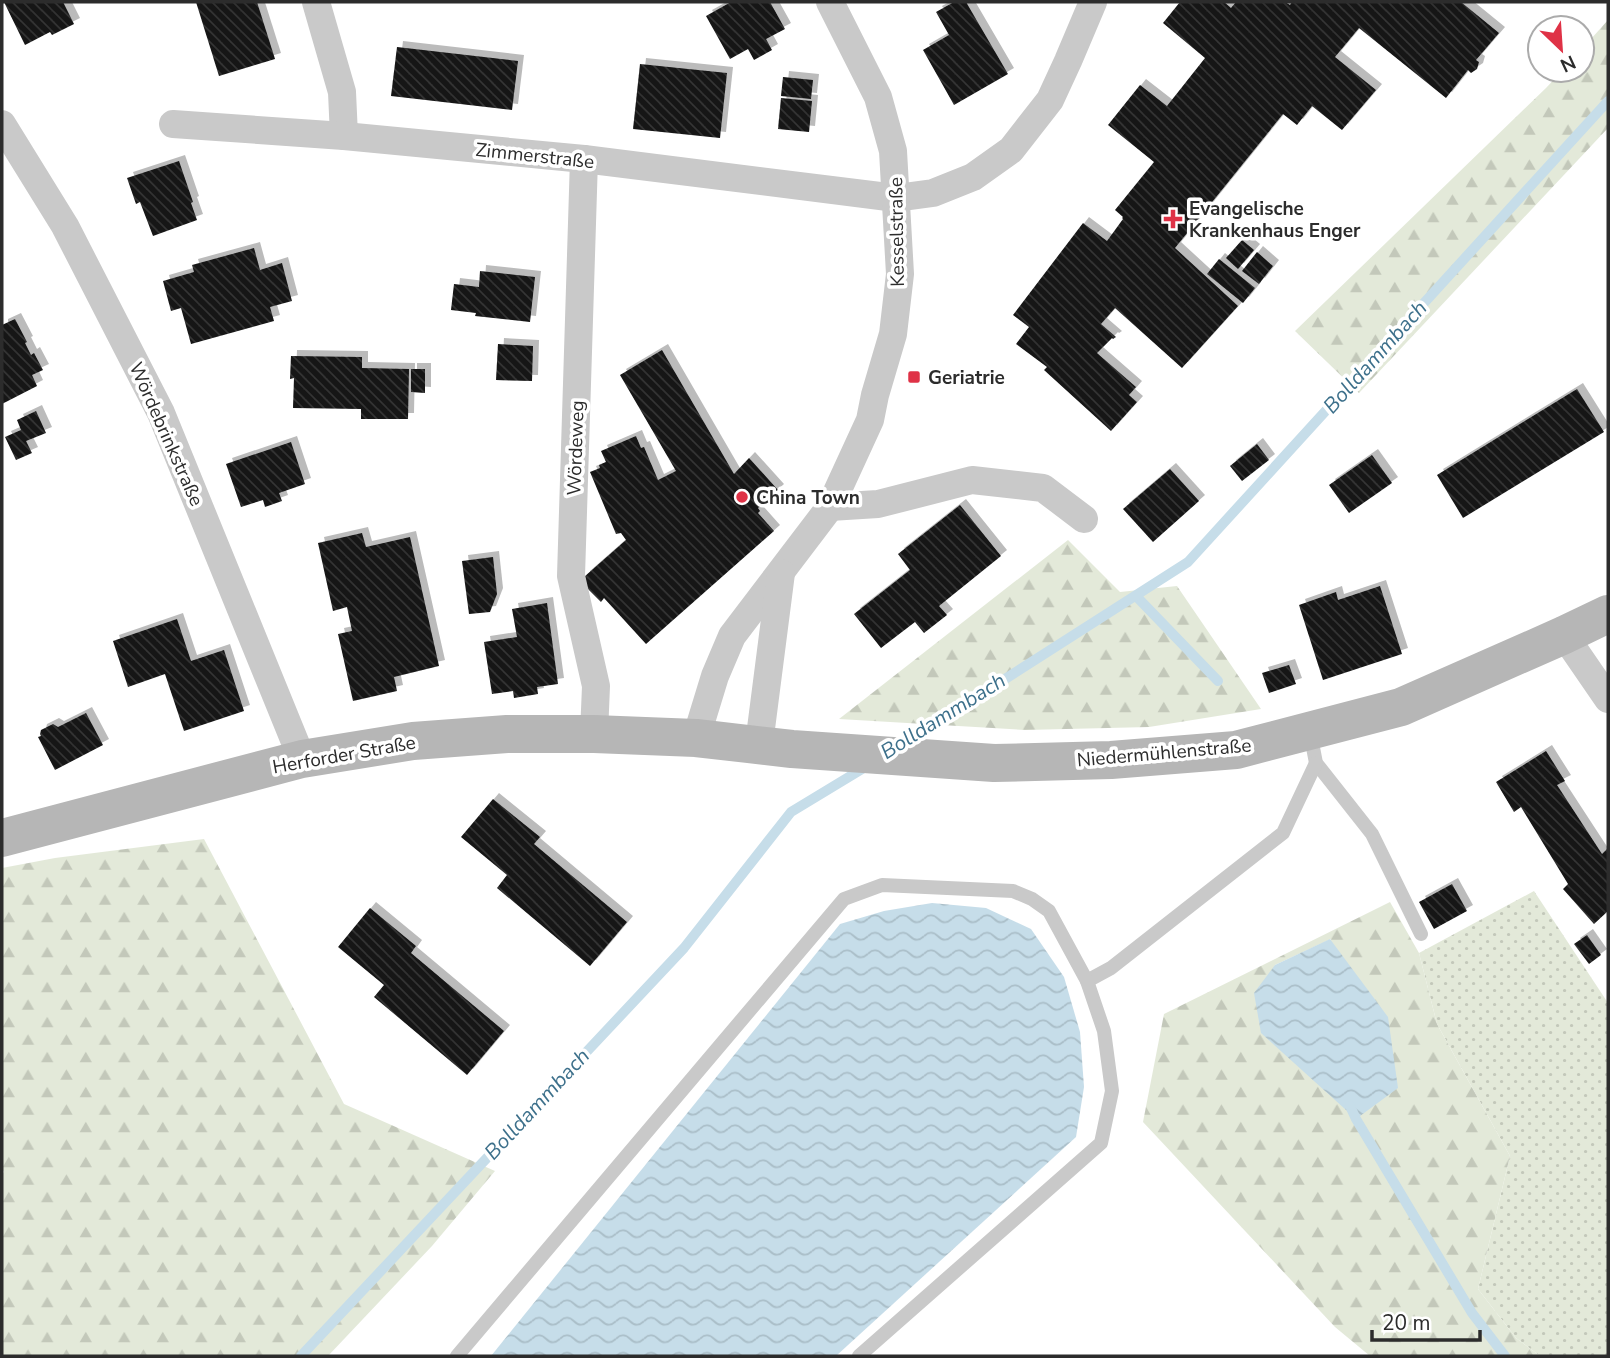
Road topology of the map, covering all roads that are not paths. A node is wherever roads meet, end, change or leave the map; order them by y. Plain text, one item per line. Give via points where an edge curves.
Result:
1 (316, 2) edge
2 (830, 2) edge
3 (1093, 2) edge
4 (2, 124) edge
5 (173, 124) dead end
6 (344, 136) junction
7 (584, 159) junction
8 (896, 198) junction
9 (830, 507) junction
10 (1084, 519) dead end
11 (781, 573) junction
12 (1608, 614) edge
13 (1564, 635) junction
14 (1608, 699) edge
15 (594, 734) junction
16 (696, 738) junction
17 (775, 746) junction
18 (1313, 747) junction
19 (302, 759) junction
20 (2, 838) edge
21 (1422, 934) dead end
22 (1087, 981) junction
23 (457, 1356) edge
24 (859, 1356) edge

1 - 6 street via 342,92
2 - 8 street, Kesselstraße via 878,97 893,151
3 - 8 street, Zimmerstraße via 1050,100 1011,150 973,177 933,194
4 - 19 street, Wördebrinkstraße via 65,226 161,413
5 - 6 street, Zimmerstraße
6 - 7 street, Zimmerstraße
7 - 8 street, Zimmerstraße
7 - 15 street, Wördeweg via 571,576 596,686
8 - 9 street, Kesselstraße via 900,274 893,334 870,420
9 - 10 street via 878,504 972,480 1043,488
9 - 11 street, Kesselstraße
11 - 16 street, Kesselstraße via 733,636
11 - 17 street, Kesselstraße
12 - 13 main road, Niedermühlenstraße
13 - 14 street
13 - 18 main road, Niedermühlenstraße
15 - 16 main road, Herforder Straße
15 - 19 main road, Herforder Straße via 414,741
16 - 17 main road, Niedermühlenstraße
17 - 18 main road, Niedermühlenstraße via 993,763
18 - 21 lane via 1372,834
18 - 22 lane via 1283,833 1111,968
19 - 20 main road, Herforder Straße
22 - 23 lane via 1049,911 1013,891 882,885 845,899
22 - 24 lane via 1104,1031 1112,1091 1101,1143

